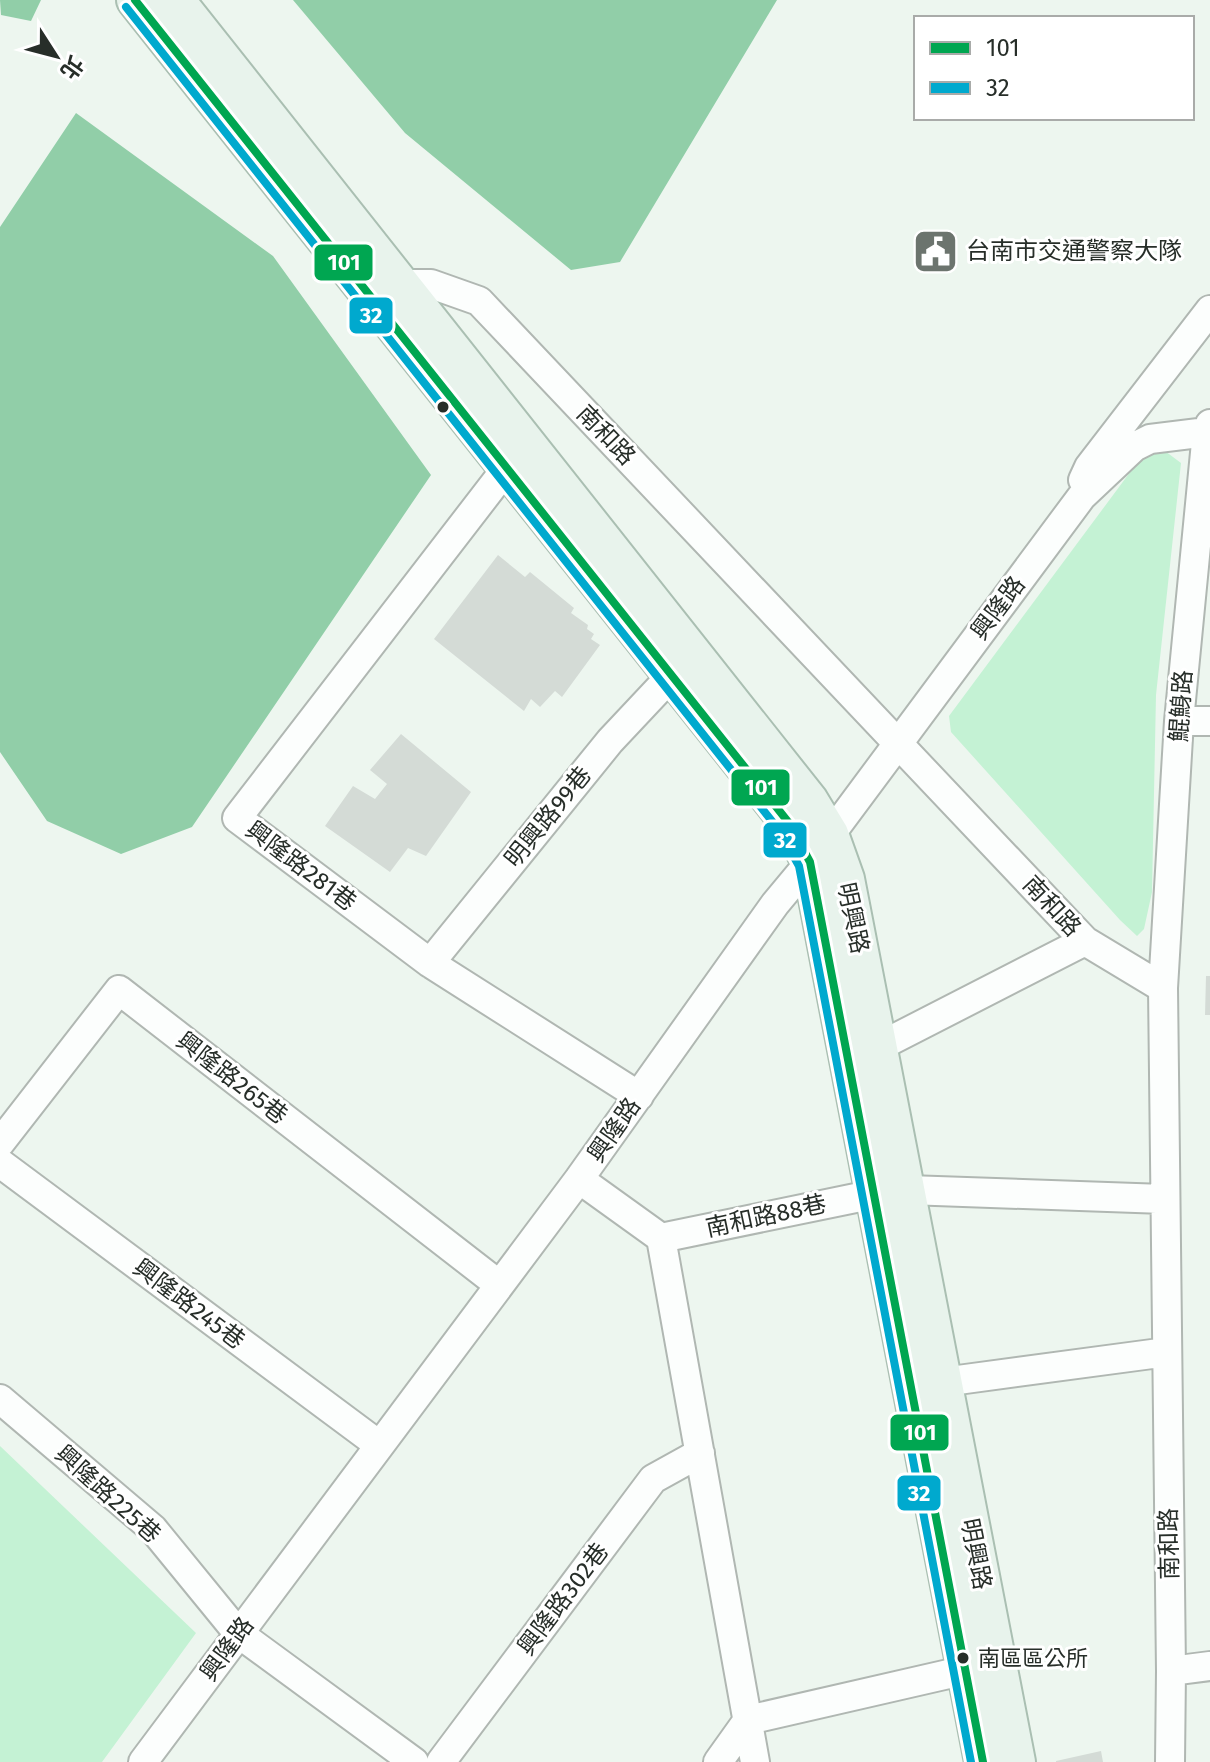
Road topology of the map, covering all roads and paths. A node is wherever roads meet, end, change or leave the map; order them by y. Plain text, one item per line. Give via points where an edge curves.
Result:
1 (135, 0) edge
2 (176, 0) edge
3 (401, 284) junction
4 (1210, 310) edge
5 (1208, 428) edge
6 (516, 455) junction
7 (1082, 496) junction
8 (672, 675) junction
9 (1179, 721) junction
10 (1210, 721) edge
11 (898, 742) junction
12 (820, 848) junction
13 (1085, 941) junction
14 (430, 963) junction
15 (1163, 988) junction
16 (880, 1046) junction
17 (639, 1096) junction
18 (0, 1143) edge
19 (0, 1163) edge
20 (579, 1179) junction
21 (892, 1192) junction
22 (1164, 1199) junction
23 (661, 1238) junction
24 (498, 1284) junction
25 (1167, 1352) junction
26 (943, 1382) junction
27 (0, 1399) edge
28 (379, 1445) junction
29 (700, 1453) junction
30 (238, 1633) junction
31 (1210, 1666) edge
32 (966, 1670) junction
33 (1171, 1671) junction
34 (748, 1720) junction
35 (143, 1762) edge
36 (414, 1762) edge
37 (441, 1762) edge
38 (718, 1762) edge
39 (755, 1762) edge
40 (983, 1762) edge
41 (1017, 1762) edge
42 (1170, 1762) edge

1 - 6 main road, 明興路
2 - 3 main road, 明興路
3 - 6 main road, 明興路
3 - 11 street, 南和路 via 431,284 479,301
4 - 7 street, 興隆路 via 1089,467
5 - 7 street, 興隆路 via 1134,447
5 - 9 street, 鯤鯓路
6 - 8 main road, 明興路
6 - 12 main road, 明興路 via 810,801
6 - 14 street, 興隆路281巷 via 237,818
7 - 11 street, 興隆路
8 - 12 main road, 明興路 via 789,823
8 - 14 street, 明興路99巷 via 610,741
9 - 10 street
9 - 15 street, 鯤鯓路
11 - 12 street, 興隆路
11 - 13 street, 南和路
12 - 16 main road, 明興路 via 846,879
12 - 17 street, 興隆路
12 - 21 main road, 明興路
13 - 15 street, 南和路
13 - 16 street
14 - 17 street, 興隆路281巷
15 - 22 street, 南和路
16 - 21 main road, 明興路
17 - 20 street, 興隆路
18 - 24 street, 興隆路265巷 via 119,990
19 - 28 street, 興隆路245巷
20 - 23 street
20 - 24 street, 興隆路
21 - 22 street, 南和路88巷
21 - 23 street, 南和路88巷
21 - 26 main road, 明興路
21 - 32 main road, 明興路
22 - 25 street, 南和路
23 - 29 street
24 - 28 street, 興隆路
25 - 26 street
25 - 33 street, 南和路
26 - 41 main road, 明興路
27 - 30 street, 興隆路225巷 via 153,1529
28 - 30 street, 興隆路
29 - 34 street
29 - 37 street, 興隆路302巷 via 653,1479
30 - 35 street, 興隆路
30 - 36 street, 興隆路225巷
31 - 33 street
32 - 34 street
32 - 40 main road, 明興路
33 - 42 street, 南和路
34 - 38 street
34 - 39 street

